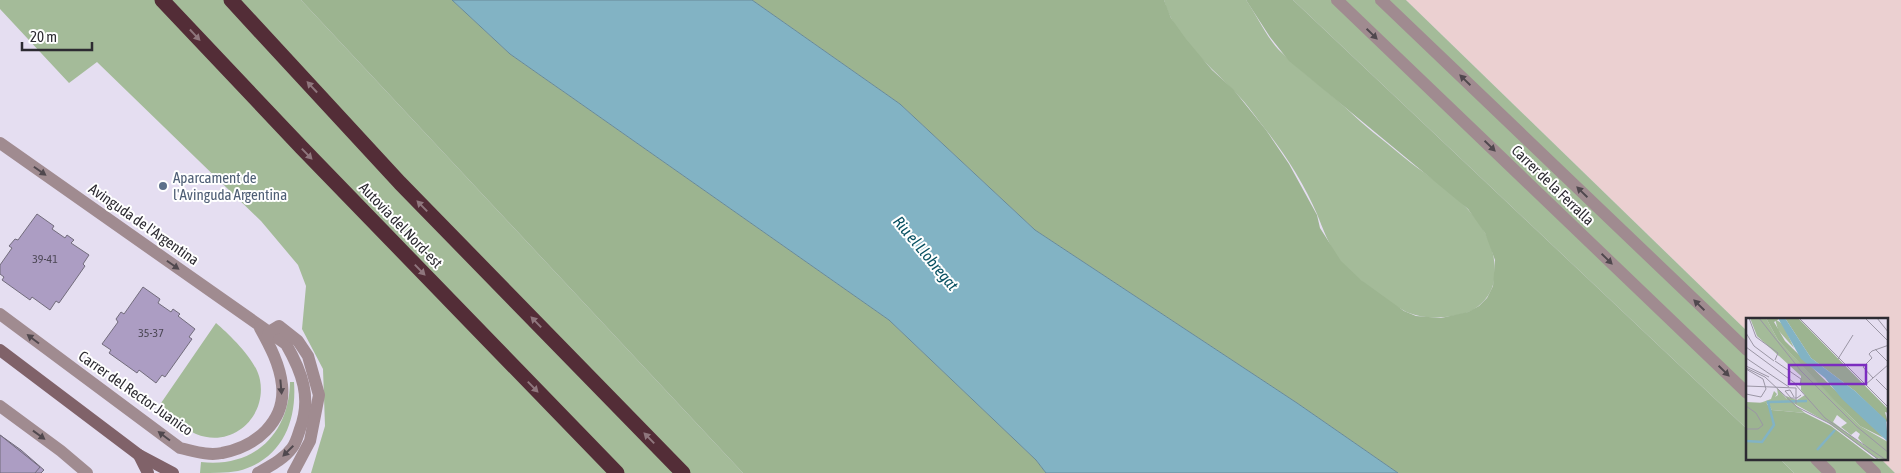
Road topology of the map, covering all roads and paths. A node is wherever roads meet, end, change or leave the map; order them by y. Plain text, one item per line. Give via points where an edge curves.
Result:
1 (162, 0) edge
2 (231, 0) edge
3 (1337, 0) edge
4 (1381, 0) edge
5 (0, 143) edge
6 (0, 314) edge
7 (268, 336) junction
8 (1746, 349) edge
9 (0, 350) edge
10 (1746, 392) edge
11 (0, 406) edge
12 (140, 454) junction
13 (1817, 460) edge
14 (1862, 460) edge
15 (87, 473) edge
16 (148, 473) edge
17 (173, 473) edge
18 (258, 473) edge
19 (293, 473) edge
20 (617, 473) edge
21 (683, 473) edge
22 (1830, 473) edge
23 (1875, 473) edge

1 -> 20 highway, Autovia del Nord-est
21 -> 2 highway, Autovia del Nord-est via 400,183
3 -> 10 street, Carrer de la Ferralla
8 -> 4 street, Carrer de la Ferralla
5 -> 7 street, Avinguda de l'Argentina via 258,324
7 -> 6 street, Carrer del Rector Juanico via 281,379 281,407 260,438 221,454 204,454 180,448
7 -> 18 street, Avinguda de l'Argentina via 286,344 296,361 306,396 303,421 293,447
7 - 19 street via 279,326 298,340 308,356 319,395 310,441
9 - 12 main road
11 -> 15 street
12 - 16 main road
12 - 17 main road
13 - 22 street
14 - 23 street

